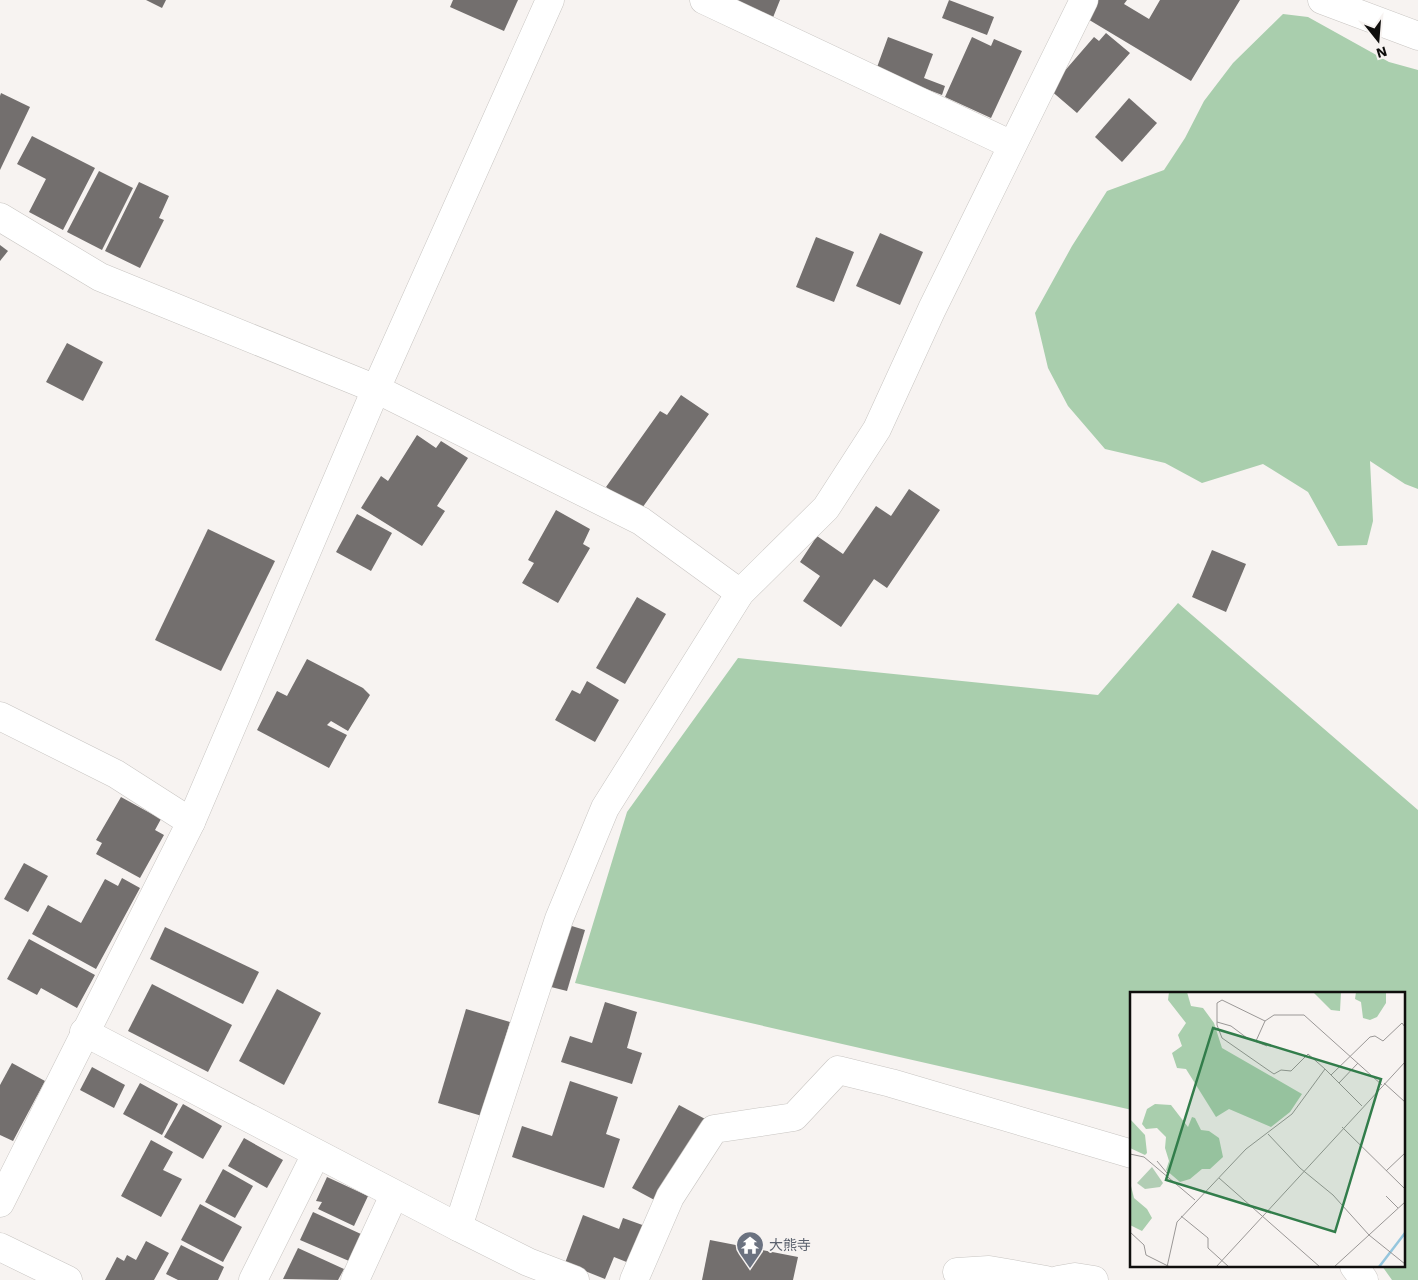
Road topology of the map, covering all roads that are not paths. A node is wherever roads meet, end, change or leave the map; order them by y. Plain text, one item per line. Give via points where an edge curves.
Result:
1 (550, 0) edge
2 (704, 0) edge
3 (1084, 0) edge
4 (1322, 0) edge
5 (1392, 27) junction
6 (1418, 36) edge
7 (1418, 51) edge
8 (1012, 144) junction
9 (0, 217) edge
10 (376, 389) junction
11 (740, 593) junction
12 (0, 716) edge
13 (191, 822) junction
14 (84, 1032) junction
15 (1130, 1153) edge
16 (316, 1154) junction
17 (394, 1195) junction
18 (0, 1203) edge
19 (458, 1227) junction
20 (0, 1247) edge
21 (1355, 1268) edge
22 (527, 1271) edge
23 (956, 1272) dead end
24 (68, 1280) edge
25 (253, 1280) edge
26 (355, 1280) edge
27 (575, 1280) edge
28 (634, 1280) edge
29 (1046, 1280) edge
30 (1058, 1280) edge
31 (1094, 1280) edge
32 (1364, 1280) edge

1 - 10 street
2 - 8 street
3 - 8 street
4 - 5 street
5 - 6 street
5 - 7 street via 1396,39
8 - 11 street via 877,429 826,508
9 - 10 street via 100,277
10 - 11 street via 641,521
10 - 13 street
11 - 19 street via 605,808 559,919
12 - 13 street via 116,774
13 - 14 street
14 - 16 street
14 - 18 street
15 - 28 street via 838,1070 794,1117 714,1129 670,1197
16 - 17 street
16 - 25 street
17 - 19 street
17 - 26 street
19 - 22 street
20 - 24 street
21 - 32 street
22 - 27 street
23 - 29 street via 989,1270
30 - 31 street via 1075,1277

